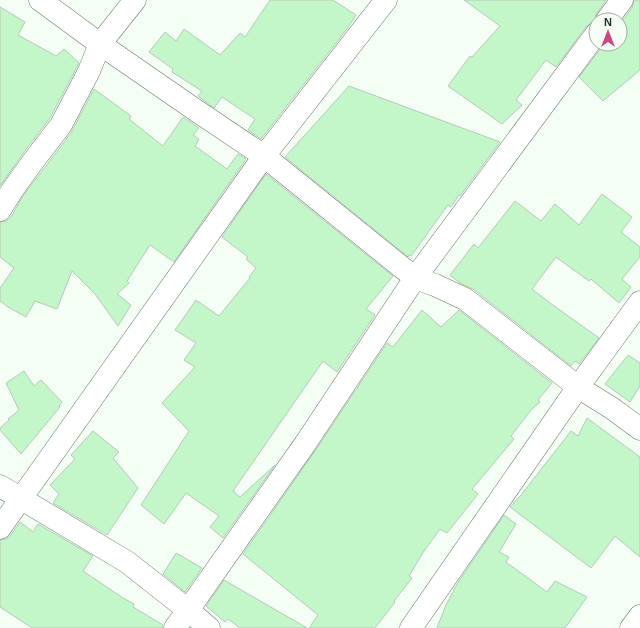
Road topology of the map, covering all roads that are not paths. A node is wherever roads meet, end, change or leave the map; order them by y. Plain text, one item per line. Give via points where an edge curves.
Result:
1 (40, 0) edge
2 (135, 0) edge
3 (386, 0) edge
4 (622, 0) edge
5 (613, 12) edge
6 (100, 44) junction
7 (588, 45) edge
8 (264, 156) junction
9 (0, 210) edge
10 (415, 278) junction
11 (640, 302) edge
12 (578, 387) junction
13 (640, 429) edge
14 (0, 486) edge
15 (21, 498) junction
16 (0, 528) edge
17 (188, 610) junction
18 (640, 616) edge
19 (175, 628) edge
20 (209, 628) edge
21 (411, 628) edge
22 (631, 628) edge

1 - 6 street
2 - 6 street
3 - 8 street
4 - 5 street
6 - 8 street
6 - 9 street via 61,125
7 - 10 street
8 - 10 street
8 - 15 street
10 - 12 street via 465,299
10 - 17 street via 304,444
11 - 12 street
12 - 13 street
12 - 21 street
14 - 15 street
15 - 16 street
15 - 17 street via 127,562
17 - 19 street
17 - 20 street
18 - 22 street

